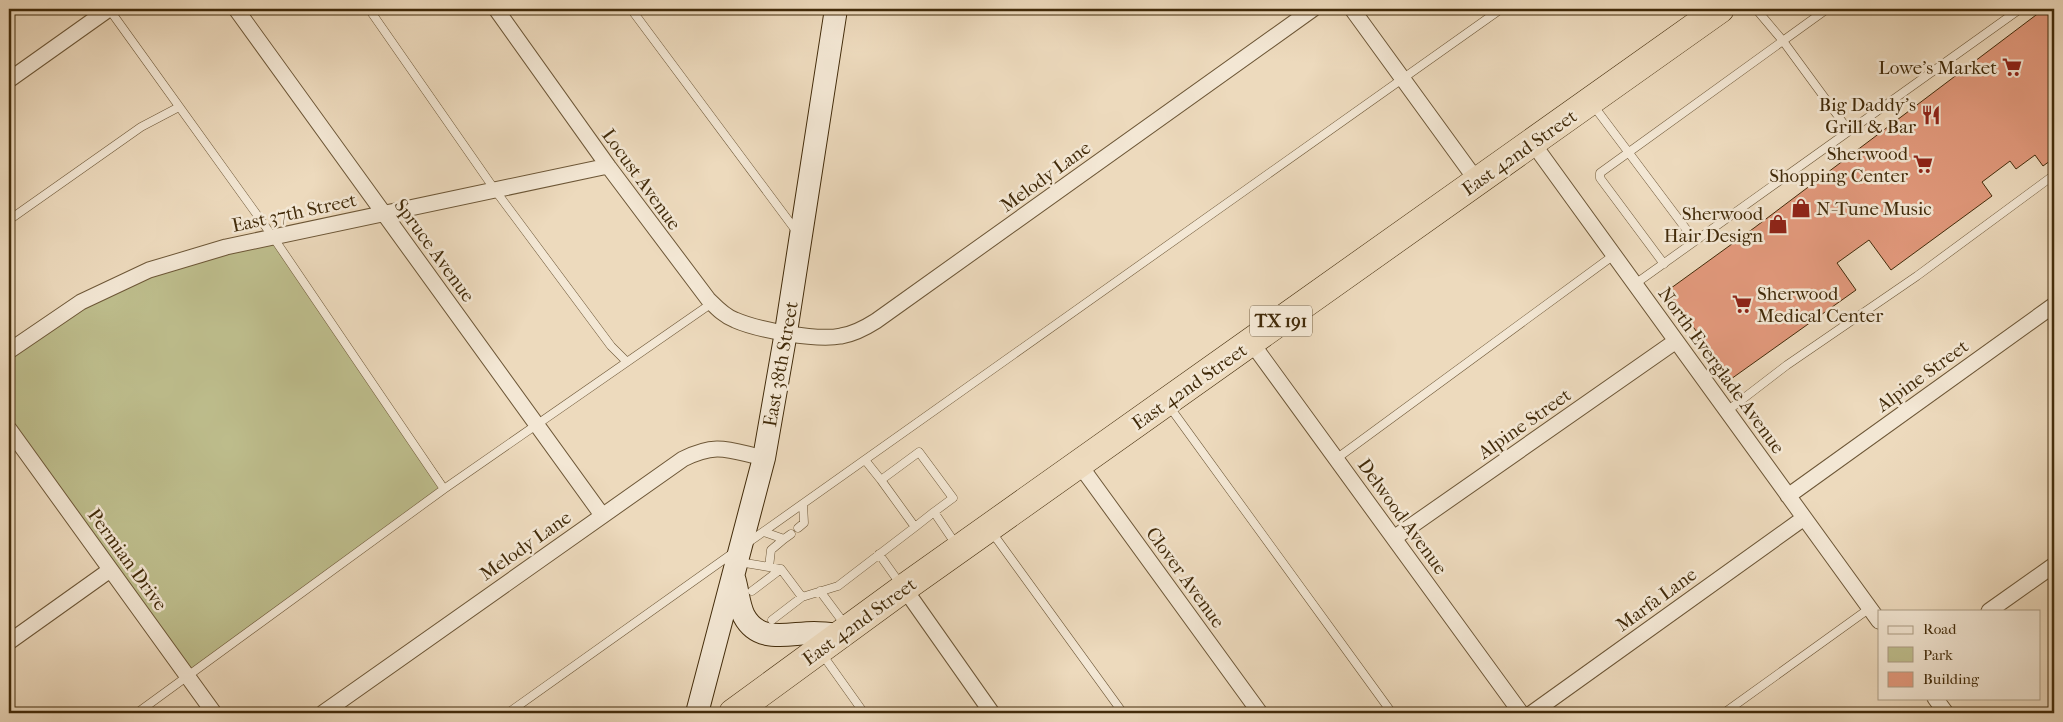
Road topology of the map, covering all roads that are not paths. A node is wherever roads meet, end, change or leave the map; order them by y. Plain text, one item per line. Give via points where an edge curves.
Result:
1 (109, 9) edge
2 (236, 9) edge
3 (369, 9) edge
4 (496, 9) edge
5 (631, 9) edge
6 (836, 9) edge
7 (1313, 9) edge
8 (1352, 9) edge
9 (1501, 9) edge
10 (1720, 9) edge
11 (1756, 9) edge
12 (1827, 9) edge
13 (2020, 9) edge
14 (1783, 41) junction
15 (1402, 78) junction
16 (9, 80) edge
17 (1590, 101) junction
18 (179, 107) junction
19 (1849, 131) junction
20 (1532, 142) junction
21 (1628, 152) junction
22 (608, 166) junction
23 (2054, 175) edge
24 (1477, 182) junction
25 (495, 190) junction
26 (384, 214) junction
27 (9, 220) edge
28 (273, 237) junction
29 (801, 238) junction
30 (1695, 242) junction
31 (1614, 255) junction
32 (1664, 264) junction
33 (1635, 284) junction
34 (712, 303) junction
35 (2054, 304) edge
36 (786, 332) junction
37 (1251, 342) junction
38 (1676, 342) junction
39 (9, 351) edge
40 (627, 362) junction
41 (1166, 402) junction
42 (1727, 411) junction
43 (538, 425) junction
44 (9, 428) edge
45 (764, 458) junction
46 (1336, 459) junction
47 (865, 460) junction
48 (1080, 464) junction
49 (880, 480) junction
50 (444, 489) junction
51 (1788, 496) junction
52 (803, 504) junction
53 (934, 512) junction
54 (602, 515) junction
55 (1804, 518) junction
56 (915, 527) junction
57 (798, 528) dead end
58 (989, 528) junction
59 (764, 532) junction
60 (1394, 538) junction
61 (960, 549) junction
62 (879, 554) junction
63 (736, 562) junction
64 (2054, 565) edge
65 (769, 567) junction
66 (781, 569) junction
67 (110, 570) junction
68 (904, 588) junction
69 (752, 591) dead end
70 (820, 591) junction
71 (802, 597) junction
72 (1870, 608) junction
73 (1990, 610) edge
74 (772, 620) dead end
75 (1878, 620) edge
76 (845, 632) junction
77 (9, 642) edge
78 (819, 650) junction
79 (188, 677) junction
80 (137, 713) edge
81 (214, 713) edge
82 (324, 713) edge
83 (508, 713) edge
84 (697, 713) edge
85 (733, 713) edge
86 (864, 713) edge
87 (992, 713) edge
88 (1124, 713) edge
89 (1260, 713) edge
90 (1392, 713) edge
91 (1521, 713) edge
92 (1532, 713) edge
93 (1724, 713) edge

1 - 16 street
1 - 18 lane
2 - 26 street, Spruce Avenue
3 - 25 lane
4 - 22 street, Locust Avenue
5 - 29 lane
6 - 29 street, East 38th Street
7 - 36 street, Melody Lane via 860,331 841,336 804,336
8 - 15 street
9 - 15 lane
10 - 17 highway, East 42nd Street / TX 191
11 - 14 lane
12 - 14 lane
13 - 19 lane
14 - 19 lane
14 - 21 lane
15 - 24 street
15 - 47 lane
17 - 20 highway, East 42nd Street / TX 191
17 - 21 lane
18 - 27 lane via 141,127
18 - 28 lane
19 - 30 lane
20 - 24 highway, East 42nd Street / TX 191
20 - 31 street, North Everglade Avenue
21 - 30 lane
21 - 32 lane via 1600,173 1600,178
22 - 25 street, East 37th Street
22 - 34 street, Locust Avenue
23 - 42 lane
24 - 37 highway, East 42nd Street / TX 191
25 - 26 street, East 37th Street
25 - 40 lane via 611,346
26 - 28 street, East 37th Street
26 - 43 street, Spruce Avenue
28 - 39 street, East 37th Street via 149,270 81,302
28 - 50 lane
29 - 36 street, East 38th Street
30 - 32 lane
31 - 33 street, North Everglade Avenue
31 - 46 lane
32 - 33 lane
33 - 38 street, North Everglade Avenue
34 - 36 street, Locust Avenue via 734,320
34 - 40 lane
35 - 51 street, Alpine Street
36 - 45 street, East 38th Street
37 - 41 highway, East 42nd Street / TX 191
37 - 46 street, Delwood Avenue
38 - 42 street, North Everglade Avenue
38 - 60 street, Alpine Street
40 - 43 lane
41 - 48 highway, East 42nd Street / TX 191
41 - 90 lane
42 - 51 street, North Everglade Avenue
43 - 50 lane
43 - 54 street, Spruce Avenue
44 - 67 street, Permian Drive
45 - 54 street, Melody Lane via 727,449 700,451
45 - 63 street, East 38th Street
46 - 60 street, Delwood Avenue
47 - 49 lane
47 - 52 lane
48 - 58 highway, East 42nd Street / TX 191
48 - 89 street, Clover Avenue
49 - 53 lane via 919,452 953,498
49 - 56 lane
50 - 79 lane
51 - 55 street, North Everglade Avenue
52 - 57 lane via 804,523
52 - 59 lane
53 - 56 lane
53 - 61 lane
54 - 82 street, Melody Lane
55 - 72 street, North Everglade Avenue
55 - 92 street, Marfa Lane
56 - 62 lane
58 - 61 highway, East 42nd Street / TX 191
58 - 88 lane
59 - 63 lane
59 - 65 lane via 787,536 771,550
60 - 91 street, Delwood Avenue
61 - 68 highway, East 42nd Street / TX 191
62 - 68 lane
62 - 70 lane via 838,586
63 - 65 lane
63 - 76 street via 743,614 755,629 778,637
63 - 83 lane
63 - 84 street, East 38th Street
64 - 73 street
65 - 66 lane
66 - 69 lane
66 - 71 lane
67 - 77 street
67 - 79 street, Permian Drive
68 - 76 highway, East 42nd Street / TX 191
68 - 87 street
70 - 71 lane
70 - 76 lane
71 - 74 lane
72 - 75 street, North Everglade Avenue
72 - 93 lane
76 - 78 highway, East 42nd Street / TX 191
78 - 85 highway, East 42nd Street / TX 191
78 - 86 lane
79 - 80 lane
79 - 81 street, Permian Drive

